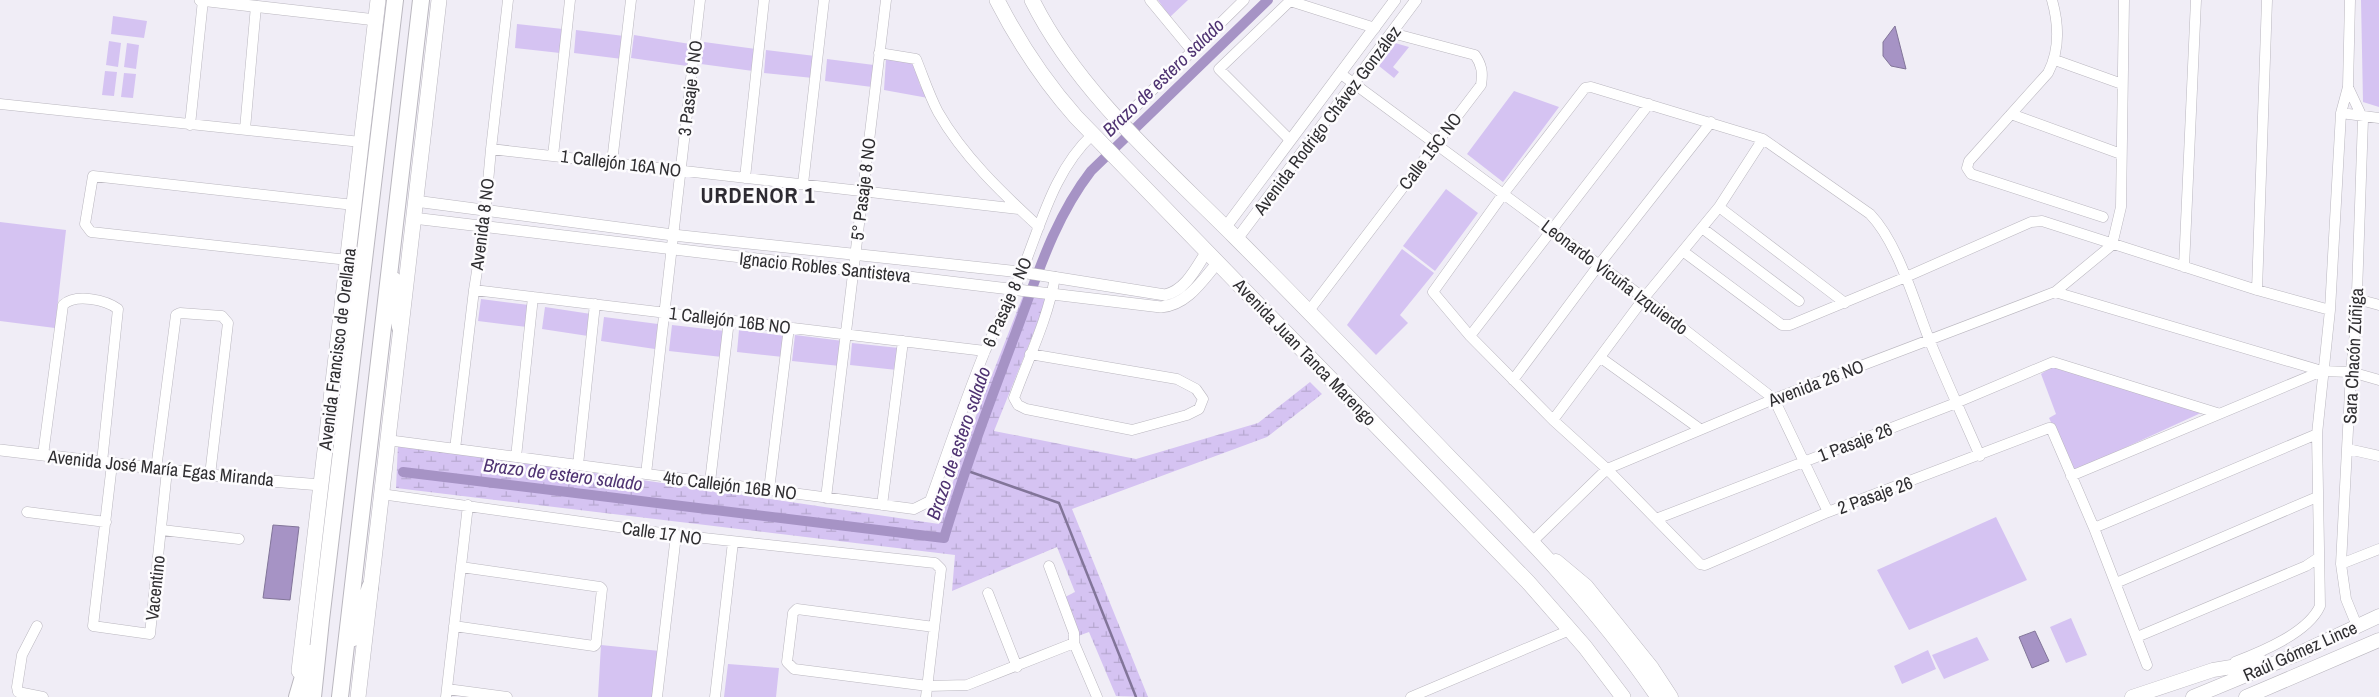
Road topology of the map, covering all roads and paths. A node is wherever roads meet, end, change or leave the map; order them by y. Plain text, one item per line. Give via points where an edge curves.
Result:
1 (200, 0) edge
2 (203, 0) edge
3 (378, 0) edge
4 (395, 0) edge
5 (421, 0) edge
6 (439, 0) edge
7 (508, 0) edge
8 (570, 0) edge
9 (631, 0) edge
10 (700, 0) edge
11 (764, 0) edge
12 (824, 0) edge
13 (886, 0) edge
14 (997, 0) edge
15 (1032, 0) edge
16 (1150, 0) edge
17 (1244, 0) edge
18 (1395, 0) edge
19 (1416, 0) edge
20 (2052, 0) edge
21 (2124, 0) edge
22 (2196, 0) edge
23 (2267, 0) edge
24 (2350, 0) edge
25 (256, 6) junction
26 (376, 20) junction
27 (1374, 28) junction
28 (1392, 33) junction
29 (1193, 52) junction
30 (880, 53) junction
31 (2055, 60) junction
32 (1341, 74) junction
33 (1354, 84) junction
34 (2122, 84) junction
35 (2348, 87) junction
36 (0, 104) edge
37 (1649, 104) junction
38 (2341, 113) junction
39 (2012, 114) junction
40 (2362, 114) junction
41 (2379, 118) edge
42 (1711, 122) junction
43 (1123, 123) junction
44 (190, 125) junction
45 (245, 129) junction
46 (1093, 134) junction
47 (1763, 139) junction
48 (1289, 140) junction
49 (362, 142) junction
50 (1436, 144) junction
51 (491, 148) junction
52 (2121, 154) junction
53 (553, 156) junction
54 (612, 162) junction
55 (681, 170) junction
56 (745, 178) junction
57 (803, 184) junction
58 (863, 191) junction
59 (1504, 193) junction
60 (415, 201) junction
61 (354, 205) junction
62 (1719, 207) junction
63 (485, 209) junction
64 (1019, 209) junction
65 (2103, 217) dead end
66 (413, 218) junction
67 (484, 227) junction
68 (1039, 227) junction
69 (1225, 228) junction
70 (1702, 228) junction
71 (1552, 231) junction
72 (673, 235) junction
73 (1237, 239) junction
74 (2112, 245) junction
75 (672, 249) junction
76 (1207, 251) junction
77 (1684, 252) junction
78 (855, 255) junction
79 (390, 258) junction
80 (348, 260) junction
81 (1218, 262) junction
82 (1598, 266) junction
83 (2184, 267) junction
84 (854, 270) junction
85 (1024, 273) junction
86 (1052, 277) junction
87 (1906, 277) junction
88 (346, 280) junction
89 (1019, 289) junction
90 (474, 290) junction
91 (2257, 290) junction
92 (2055, 292) junction
93 (1050, 293) junction
94 (533, 297) junction
95 (1644, 298) junction
96 (2357, 299) junction
97 (1799, 302) dead end
98 (1845, 303) junction
99 (595, 304) junction
100 (2379, 305) edge
101 (2330, 310) junction
102 (1308, 312) junction
103 (664, 313) junction
104 (729, 320) junction
105 (400, 327) junction
106 (789, 327) junction
107 (846, 334) junction
108 (1470, 336) junction
109 (1929, 340) junction
110 (903, 341) junction
111 (985, 351) junction
112 (1030, 354) junction
113 (1600, 358) junction
114 (2322, 371) junction
115 (2351, 372) junction
116 (350, 376) junction
117 (1513, 380) junction
118 (2379, 380) edge
119 (1774, 399) junction
120 (1956, 403) junction
121 (2217, 414) junction
122 (1553, 420) junction
123 (1700, 429) junction
124 (2317, 434) junction
125 (387, 440) junction
126 (455, 449) junction
127 (2348, 449) junction
128 (0, 450) edge
129 (43, 455) junction
130 (1980, 456) junction
131 (2379, 456) edge
132 (516, 457) junction
133 (1802, 462) junction
134 (107, 463) junction
135 (578, 465) junction
136 (1607, 469) junction
137 (162, 470) junction
138 (646, 474) junction
139 (210, 475) junction
140 (2071, 476) junction
141 (710, 482) junction
142 (321, 485) junction
143 (769, 490) junction
144 (381, 494) junction
145 (2317, 497) junction
146 (826, 498) junction
147 (468, 505) junction
148 (882, 505) junction
149 (923, 505) joint
150 (27, 512) dead end
151 (1828, 512) junction
152 (1656, 519) junction
153 (106, 522) junction
154 (2094, 528) junction
155 (162, 530) junction
156 (676, 535) junction
157 (239, 539) dead end
158 (733, 542) junction
159 (1532, 542) junction
160 (2379, 549) edge
161 (2318, 558) junction
162 (2341, 564) junction
163 (1049, 566) dead end
164 (461, 567) junction
165 (2116, 583) junction
166 (370, 587) junction
167 (988, 593) dead end
168 (2379, 616) edge
169 (321, 620) junction
170 (38, 626) dead end
171 (454, 626) junction
172 (2357, 626) junction
173 (934, 627) junction
174 (1570, 630) junction
175 (2138, 637) junction
176 (2379, 640) edge
177 (1074, 643) junction
178 (2302, 652) junction
179 (2147, 665) dead end
180 (1017, 666) junction
181 (343, 669) junction
182 (2213, 670) junction
183 (928, 686) junction
184 (446, 693) edge
185 (43, 697) edge
186 (297, 697) edge
187 (314, 697) edge
188 (340, 697) edge
189 (358, 697) edge
190 (507, 697) edge
191 (657, 697) edge
192 (715, 697) edge
193 (926, 697) edge
194 (1098, 697) edge
195 (1411, 697) edge
196 (1623, 697) edge
197 (1658, 697) edge
198 (1671, 697) edge
199 (2132, 697) edge
200 (2193, 697) edge
201 (2246, 697) edge

1 - 2 street
2 - 25 street
2 - 44 street
3 - 26 main road, Avenida Francisco de Orellana
4 - 116 highway, Avenida Francisco de Orellana
5 - 79 highway
6 - 60 main road
7 - 51 street, Avenida 8 NO
8 - 53 street
9 - 54 street
10 - 55 street, 3 Pasaje 8 NO
11 - 56 street
12 - 57 street
13 - 30 street, 5° Pasaje 8 NO
14 - 46 main road, Avenida Juan Tanca Marengo via 1017,39 1040,73
15 - 43 main road, Avenida Juan Tanca Marengo via 1064,53
16 - 29 street
17 - 29 street
18 - 27 street, Avenida Rodrigo Chávez González
19 - 28 street, Avenida Rodrigo Chávez González
20 - 31 street via 2058,37
21 - 34 street
22 - 83 street
23 - 91 street
24 - 35 street, Sara Chacón Zúñiga
25 - 26 street
25 - 45 street
26 - 49 main road, Avenida Francisco de Orellana
27 - 32 street, Avenida Rodrigo Chávez González
27 - 48 street via 1290,1 1219,69
28 - 33 street, Avenida Rodrigo Chávez González
28 - 50 street, Calle 15C NO via 1475,55 1481,63 1481,85
29 - 43 street
30 - 58 street, 5° Pasaje 8 NO
30 - 64 street via 916,59 943,118 963,148
31 - 34 street
31 - 39 street via 2048,73
32 - 33 street, Leonardo Vicuña Izquierdo
32 - 48 street, Avenida Rodrigo Chávez González
33 - 50 street, Leonardo Vicuña Izquierdo
33 - 73 street, Avenida Rodrigo Chávez González
34 - 52 street
35 - 38 street, Sara Chacón Zúñiga
35 - 40 street, Sara Chacón Zúñiga
36 - 44 street
37 - 42 street
37 - 59 street via 1592,87 1585,88
37 - 71 street
38 - 40 street
38 - 101 street, Sara Chacón Zúñiga
39 - 52 street
39 - 65 street via 1969,161 1968,171
40 - 41 street
40 - 96 street, Sara Chacón Zúñiga
42 - 47 street
42 - 82 street
43 - 69 main road, Avenida Juan Tanca Marengo
44 - 45 street
45 - 49 street
46 - 68 street, 6 Pasaje 8 NO via 1067,164
46 - 76 main road, Avenida Juan Tanca Marengo
47 - 62 street
47 - 87 street via 1870,214 1880,225
48 - 69 street, Avenida Rodrigo Chávez González
49 - 61 main road, Avenida Francisco de Orellana
50 - 59 street, Leonardo Vicuña Izquierdo
50 - 102 street, Calle 15C NO
51 - 53 street, 1 Callejón 16A NO
51 - 63 street, Avenida 8 NO
52 - 74 street via 2120,207
53 - 54 street, 1 Callejón 16A NO
54 - 55 street, 1 Callejón 16A NO
55 - 56 street, 1 Callejón 16A NO
55 - 72 street, 3 Pasaje 8 NO
56 - 57 street, 1 Callejón 16A NO
57 - 58 street, 1 Callejón 16A NO
58 - 64 street, 1 Callejón 16A NO
58 - 78 street, 5° Pasaje 8 NO
59 - 71 street, Leonardo Vicuña Izquierdo
59 - 108 street via 1434,291
60 - 63 street, Ignacio Robles Santisteva
60 - 66 main road
61 - 80 main road, Avenida Francisco de Orellana
61 - 80 street via 93,176 85,224 91,232
62 - 70 street
62 - 98 street
63 - 67 street, Avenida 8 NO
63 - 72 street, Ignacio Robles Santisteva
64 - 68 street
66 - 67 street, Ignacio Robles Santisteva
66 - 105 main road
67 - 75 street, Ignacio Robles Santisteva
67 - 90 street, Avenida 8 NO
68 - 85 street, 6 Pasaje 8 NO
69 - 73 main road, Avenida Juan Tanca Marengo
70 - 77 street
70 - 97 street
71 - 82 street, Leonardo Vicuña Izquierdo
71 - 108 street
72 - 75 street, 3 Pasaje 8 NO
72 - 78 street, Ignacio Robles Santisteva
73 - 102 main road, Avenida Juan Tanca Marengo
74 - 83 street
74 - 87 street via 2042,222 2020,224
74 - 92 street, Avenida 26 NO
75 - 84 street, Ignacio Robles Santisteva
75 - 103 street, 3 Pasaje 8 NO
76 - 81 main road, Avenida Juan Tanca Marengo
76 - 86 street, Ignacio Robles Santisteva via 1184,284 1165,295
77 - 95 street
77 - 98 street via 1782,325 1790,325
78 - 84 street, 5° Pasaje 8 NO
78 - 85 street, Ignacio Robles Santisteva
79 - 105 highway
79 - 181 highway
80 - 88 main road, Avenida Francisco de Orellana
81 - 93 street, Ignacio Robles Santisteva via 1186,298 1168,307
81 - 174 main road, Avenida Juan Tanca Marengo via 1528,582
82 - 95 street, Leonardo Vicuña Izquierdo
82 - 117 street
83 - 91 street
84 - 89 street, Ignacio Robles Santisteva
84 - 107 street, 5° Pasaje 8 NO
85 - 86 street, Ignacio Robles Santisteva
85 - 89 street, 6 Pasaje 8 NO
86 - 93 street
87 - 98 street
87 - 109 street
88 - 116 highway
88 - 142 main road, Avenida Francisco de Orellana
89 - 93 street, Ignacio Robles Santisteva
89 - 111 street, 6 Pasaje 8 NO
90 - 94 street, 1 Callejón 16B NO
90 - 126 street, Avenida 8 NO
91 - 101 street
92 - 109 street, Avenida 26 NO
92 - 114 street
93 - 112 street
94 - 99 street, 1 Callejón 16B NO
94 - 132 street
95 - 113 street
95 - 119 street, Leonardo Vicuña Izquierdo
96 - 100 street
96 - 115 street, Sara Chacón Zúñiga
99 - 103 street, 1 Callejón 16B NO
99 - 135 street
101 - 114 street, Sara Chacón Zúñiga
102 - 159 main road, Avenida Juan Tanca Marengo
103 - 104 street, 1 Callejón 16B NO
103 - 138 street, 3 Pasaje 8 NO
104 - 106 street, 1 Callejón 16B NO
104 - 141 street
105 - 125 main road
106 - 107 street, 1 Callejón 16B NO
106 - 143 street
107 - 110 street, 1 Callejón 16B NO
107 - 146 street, 5° Pasaje 8 NO
108 - 117 street
109 - 119 street, Avenida 26 NO
109 - 120 street
110 - 111 street, 1 Callejón 16B NO
110 - 148 street
111 - 149 street, 6 Pasaje 8 NO via 930,500
112 - 112 street via 1014,398 1026,410 1132,430 1187,415 1199,409 1203,399 1196,389 1177,379
113 - 122 street
113 - 123 street
114 - 115 street
114 - 121 street
114 - 124 street, Sara Chacón Zúñiga
115 - 118 street
115 - 127 street, Sara Chacón Zúñiga
116 - 169 highway, Avenida Francisco de Orellana
117 - 122 street
119 - 123 street, Avenida 26 NO
119 - 133 street, Leonardo Vicuña Izquierdo
120 - 121 street, 1 Pasaje 26 via 2054,362
120 - 130 street
120 - 133 street, 1 Pasaje 26
121 - 140 street
122 - 136 street
123 - 136 street, Avenida 26 NO
124 - 145 street, Sara Chacón Zúñiga
124 - 154 street
125 - 126 street, 4to Callejón 16B NO
125 - 144 main road
126 - 132 street, 4to Callejón 16B NO
127 - 131 street
127 - 162 street, Sara Chacón Zúñiga
128 - 129 street, Avenida José María Egas Miranda
129 - 134 street, Avenida José María Egas Miranda
129 - 134 street, Vacentino via 63,304 76,298 109,302 118,309
130 - 140 street, 2 Pasaje 26 via 2049,428
130 - 151 street, 2 Pasaje 26
132 - 135 street, 4to Callejón 16B NO
133 - 151 street, Leonardo Vicuña Izquierdo
133 - 152 street, 1 Pasaje 26
134 - 137 street, Avenida José María Egas Miranda
134 - 153 street, Vacentino
135 - 138 street, 4to Callejón 16B NO
136 - 152 street
136 - 159 street, Avenida 26 NO
137 - 139 street, Avenida José María Egas Miranda
137 - 139 street, Vacentino via 176,315 180,312 222,316 228,323
137 - 155 street, Vacentino
138 - 141 street, 4to Callejón 16B NO
139 - 142 street, Avenida José María Egas Miranda
140 - 154 street
141 - 143 street, 4to Callejón 16B NO
142 - 186 main road, Avenida Francisco de Orellana
143 - 146 street, 4to Callejón 16B NO
144 - 147 street, Calle 17 NO
144 - 166 main road
145 - 161 street, Sara Chacón Zúñiga
145 - 165 street
146 - 148 street, 4to Callejón 16B NO
147 - 156 street, Calle 17 NO
147 - 164 street
148 - 149 street, 4to Callejón 16B NO via 914,509
150 - 153 street
151 - 152 street, 2 Pasaje 26 via 1705,565 1700,564
153 - 155 street, Vacentino via 92,626 150,634
154 - 165 street
155 - 157 street
156 - 158 street, Calle 17 NO
156 - 191 street
158 - 173 street, Calle 17 NO via 935,562 940,569
158 - 192 street
159 - 197 main road, Avenida Juan Tanca Marengo via 1607,628
159 - 198 main road, Avenida Juan Tanca Marengo via 1586,586 1652,668
160 - 162 street
161 - 175 street via 2306,566
161 - 182 street, Sara Chacón Zúñiga via 2320,606 2315,617 2259,653
162 - 172 street, Sara Chacón Zúñiga via 2346,600
163 - 177 street via 1074,633
164 - 171 street
164 - 171 street via 600,587 596,644
165 - 175 street
166 - 181 highway
166 - 189 main road
167 - 180 street
168 - 172 main road, Raúl Gómez Lince
169 - 186 highway
169 - 187 highway, Avenida Francisco de Orellana
170 - 185 street via 22,655 17,687 18,692
171 - 184 street
172 - 178 main road, Raúl Gómez Lince
173 - 183 street
173 - 183 street via 795,610 787,662 794,669
174 - 195 street
174 - 196 main road, Avenida Juan Tanca Marengo
175 - 179 street
176 - 201 main road, Raúl Gómez Lince
177 - 180 street
177 - 194 street
178 - 182 main road
178 - 200 main road, Raúl Gómez Lince
180 - 183 street via 967,685
181 - 188 highway
182 - 199 main road
183 - 193 street
184 - 190 street

